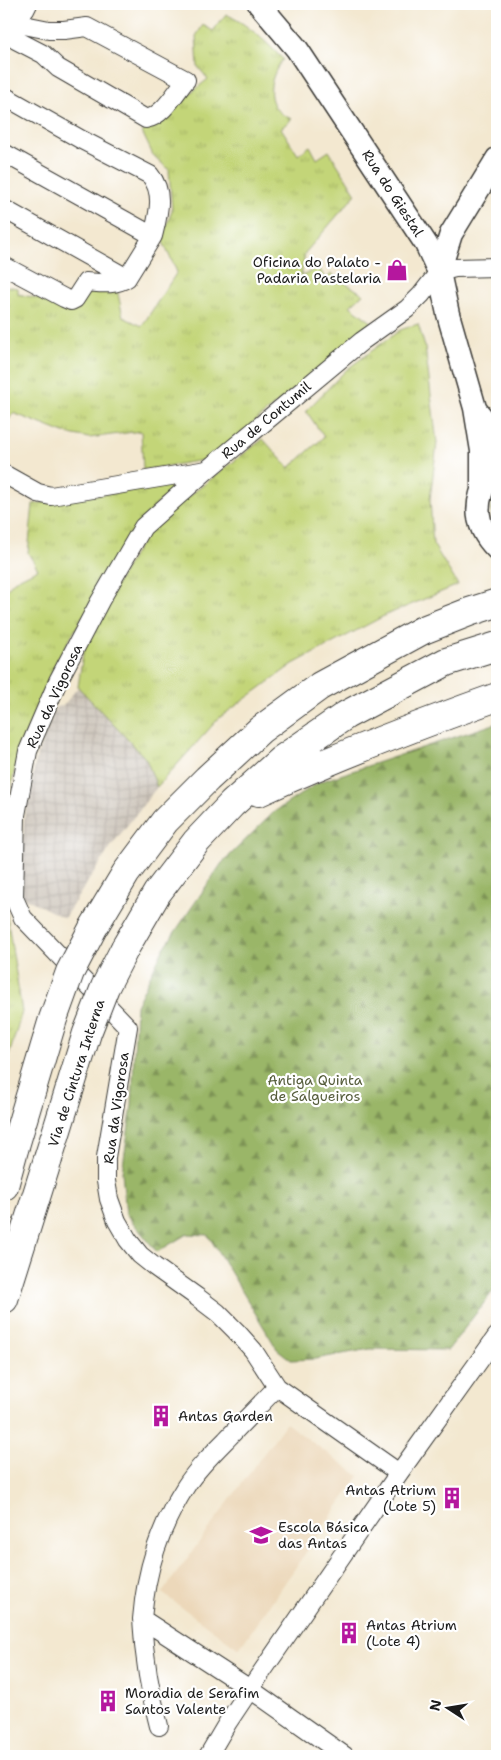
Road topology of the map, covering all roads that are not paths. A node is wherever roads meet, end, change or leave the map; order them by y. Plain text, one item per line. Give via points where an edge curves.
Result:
1 (28, 4) edge
2 (258, 4) edge
3 (12, 19) edge
4 (4, 96) edge
5 (4, 153) edge
6 (497, 159) edge
7 (4, 209) edge
8 (153, 236) junction
9 (4, 266) edge
10 (497, 266) edge
11 (439, 272) junction
12 (127, 278) junction
13 (474, 408) junction
14 (497, 436) edge
15 (497, 469) edge
16 (207, 470) junction
17 (4, 474) edge
18 (482, 488) junction
19 (497, 549) edge
20 (497, 603) edge
21 (497, 646) edge
22 (497, 697) edge
23 (232, 804) junction
24 (4, 1186) edge
25 (4, 1298) edge
26 (497, 1336) edge
27 (277, 1388) junction
28 (399, 1473) junction
29 (142, 1619) junction
30 (250, 1689) junction
31 (159, 1726) dead end
32 (208, 1756) edge
33 (345, 1756) edge

1 - 3 street
2 - 11 street, Rua do Giestal via 297,49 426,244
3 - 3 street via 16,40 146,119 154,118 186,80 87,27 48,30
4 - 8 street via 150,175 159,192
5 - 8 street
6 - 11 street via 451,234
7 - 12 street
8 - 12 street
9 - 12 street via 71,300 86,282 114,283
10 - 11 street
11 - 13 street, Rua do Giestal
11 - 16 street, Rua de Contumil via 407,309 362,341
13 - 14 street, Rua do Giestal
13 - 18 street, Rua do Giestal via 482,451
15 - 18 street
16 - 17 street via 51,496 38,493
16 - 27 street, Rua da Vigorosa via 143,527 58,680 28,750 16,815 14,898 23,918 128,1027 106,1156 109,1199 117,1221 140,1255 218,1313 236,1331 253,1350
18 - 19 street, Rua do Giestal via 478,504 479,521
20 - 24 highway, bridge via 423,630 320,686 260,730 165,821 126,873 70,972
21 - 23 highway, Via de Cintura Interna via 446,662 346,715 281,760
22 - 23 highway via 329,760
23 - 25 highway, Via de Cintura Interna, bridge via 196,842 157,892 105,987 87,1034
26 - 28 street
27 - 28 street
27 - 29 street via 186,1485 151,1561
28 - 30 street
29 - 30 street
29 - 31 street via 145,1662
30 - 32 street
30 - 33 street

